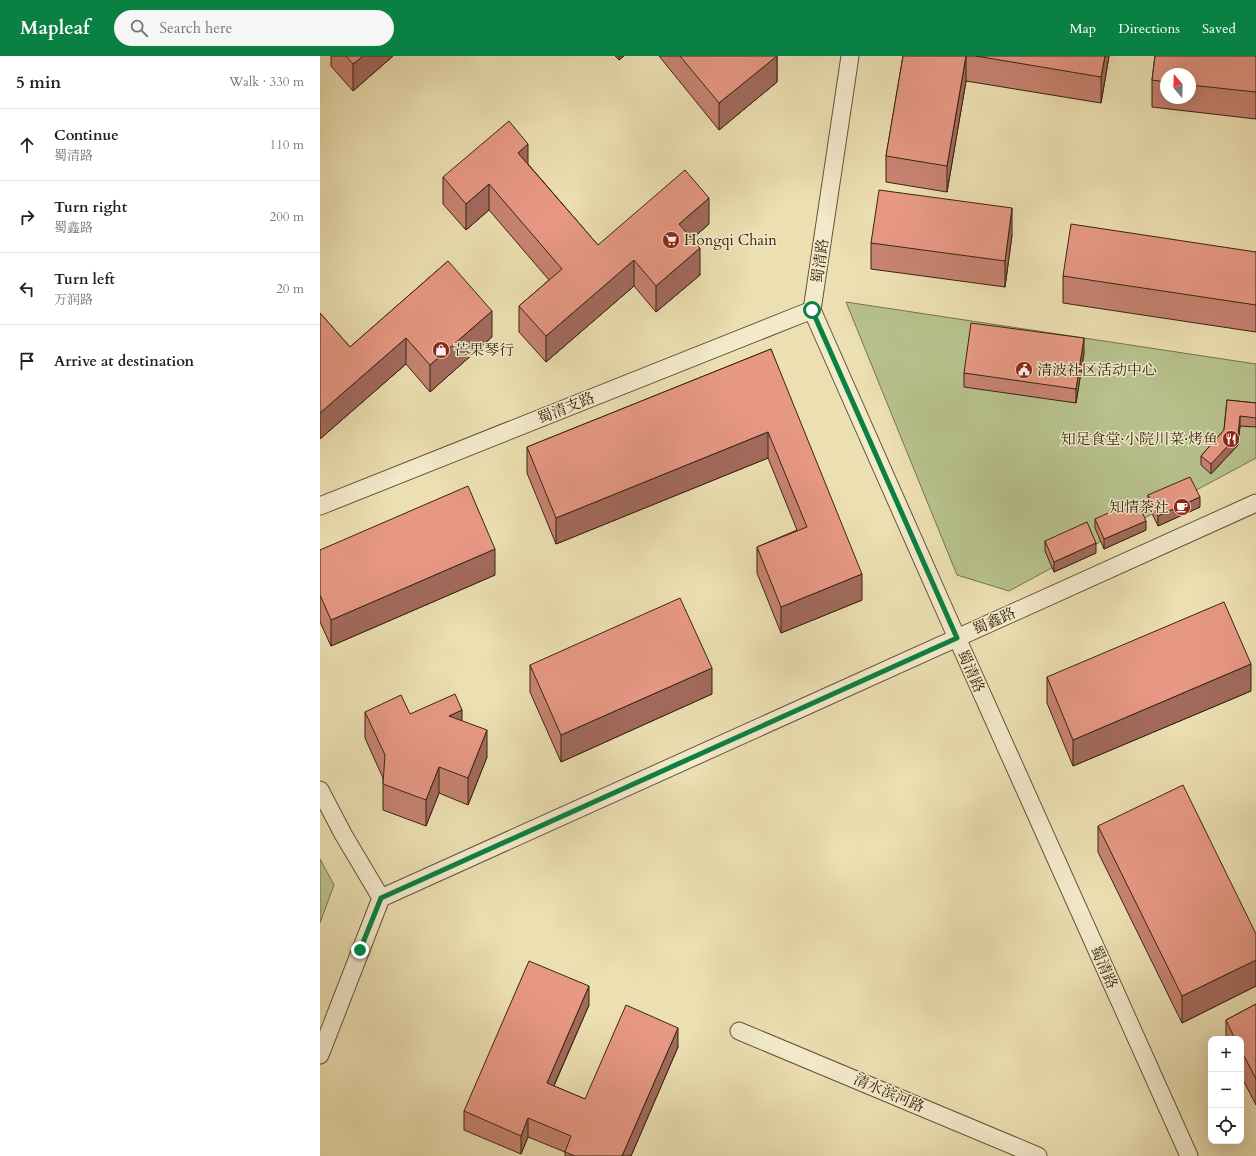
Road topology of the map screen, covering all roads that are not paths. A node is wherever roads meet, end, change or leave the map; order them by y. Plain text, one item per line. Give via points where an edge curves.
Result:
1 (850, 56) edge
2 (812, 310) junction
3 (1256, 503) edge
4 (320, 506) edge
5 (957, 638) junction
6 (320, 790) edge
7 (381, 898) junction
8 (739, 1030) dead end
9 (320, 1054) edge
10 (1038, 1156) edge
11 (1189, 1156) edge

1 - 2 street, 蜀清路
2 - 4 street, 蜀清支路
2 - 5 street, 蜀清路
3 - 5 street, 蜀鑫路
5 - 7 street, 蜀鑫路
5 - 11 street, 蜀清路
6 - 7 street
7 - 9 street
8 - 10 street, 清水滨河路

